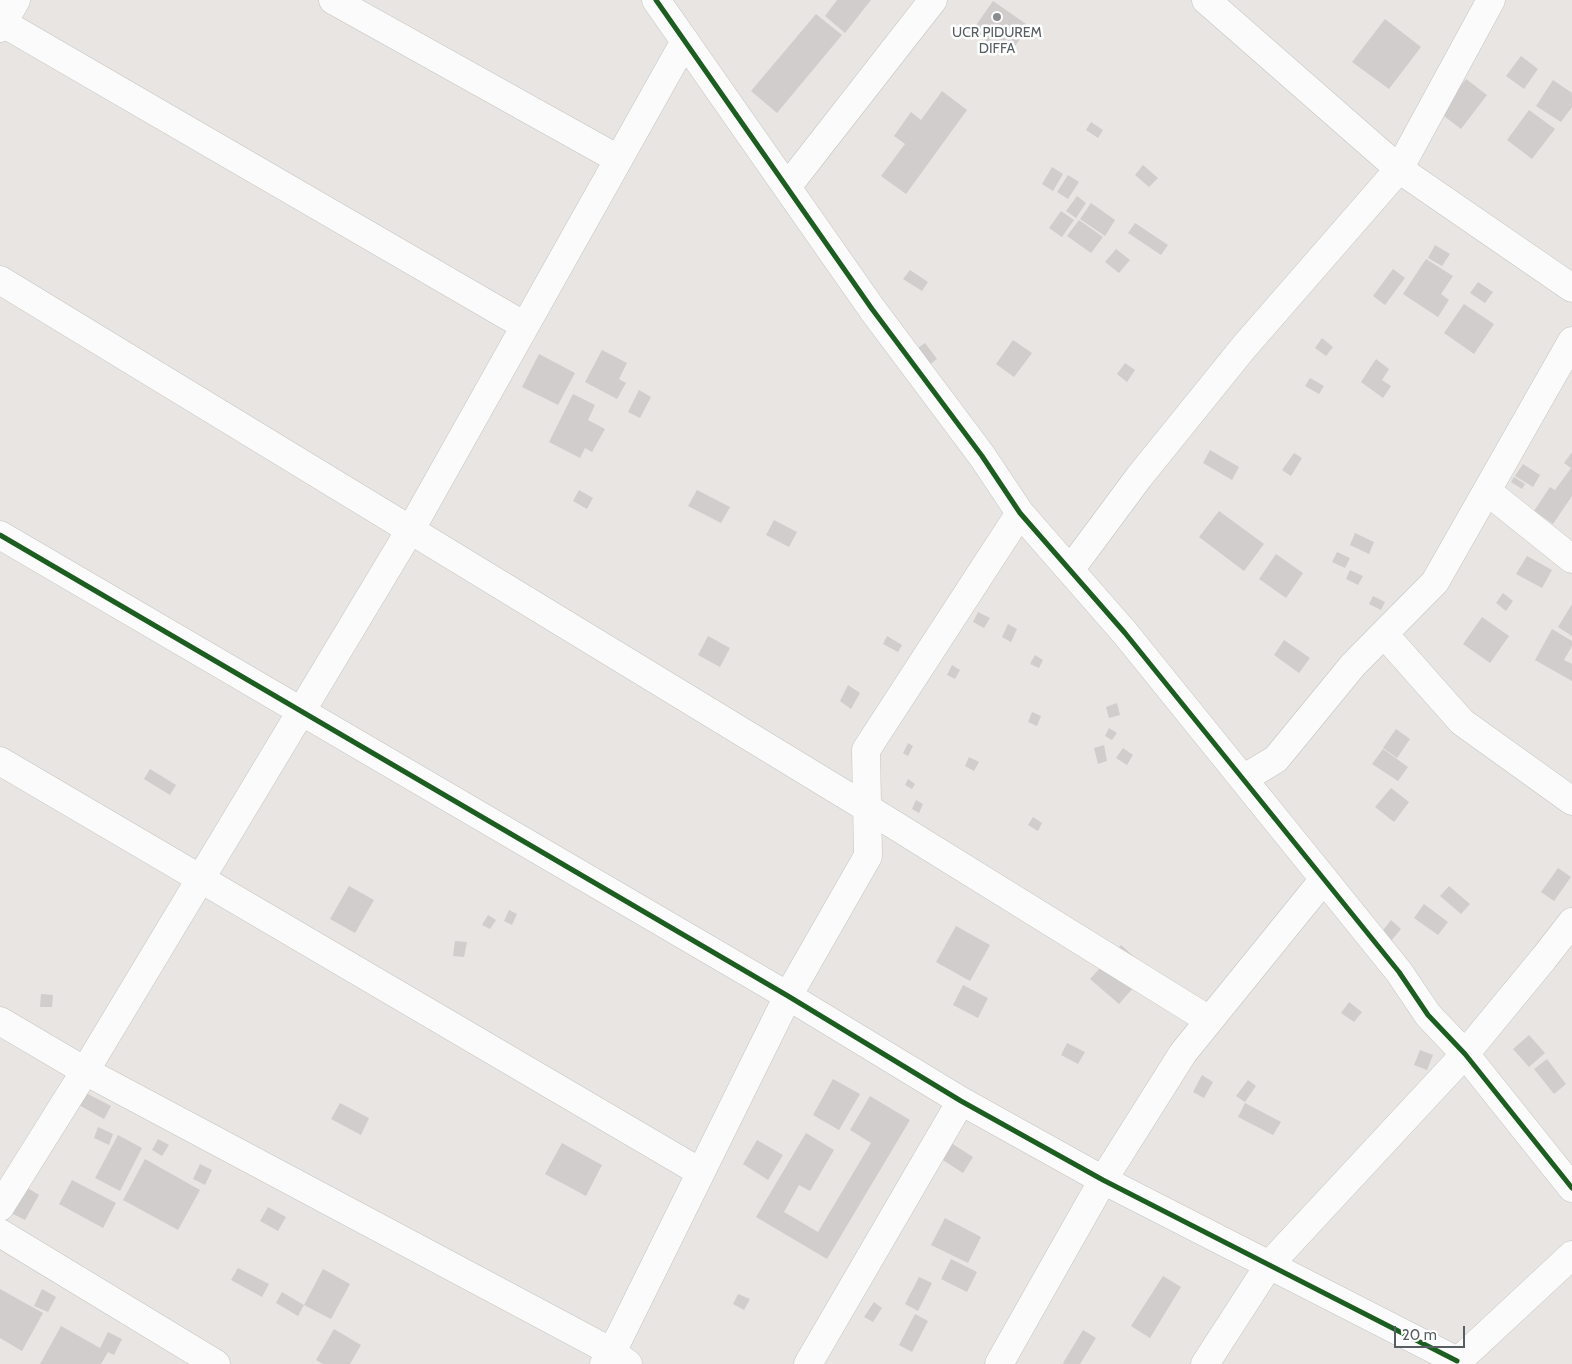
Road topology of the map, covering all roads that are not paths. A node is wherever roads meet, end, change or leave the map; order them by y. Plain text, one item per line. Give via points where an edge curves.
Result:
1 (332, 0) edge
2 (656, 0) edge
3 (932, 0) edge
4 (1206, 0) edge
5 (1491, 0) edge
6 (6, 17) edge
7 (685, 41) junction
8 (618, 159) junction
9 (1399, 169) junction
10 (787, 187) junction
11 (0, 280) edge
12 (1572, 288) edge
13 (525, 326) junction
14 (1572, 341) edge
15 (1487, 491) junction
16 (1020, 513) junction
17 (410, 529) junction
18 (0, 535) edge
19 (1572, 559) edge
20 (1070, 570) junction
21 (1384, 634) junction
22 (301, 711) junction
23 (0, 761) edge
24 (1243, 779) junction
25 (1572, 801) edge
26 (867, 808) junction
27 (200, 878) junction
28 (1324, 879) junction
29 (1572, 922) edge
30 (788, 996) junction
31 (1209, 1020) junction
32 (0, 1021) edge
33 (1465, 1054) junction
34 (85, 1071) junction
35 (961, 1101) junction
36 (700, 1172) junction
37 (1103, 1180) junction
38 (1572, 1188) edge
39 (0, 1207) edge
40 (0, 1233) edge
41 (1572, 1255) edge
42 (1268, 1265) junction
43 (614, 1360) edge
44 (1456, 1363) edge
45 (216, 1364) edge
46 (808, 1364) edge
47 (999, 1364) edge
48 (1205, 1364) edge

1 - 8 street
2 - 7 street
3 - 10 street
4 - 9 street
5 - 9 street
6 - 13 street
7 - 8 street
7 - 10 street
8 - 13 street
9 - 12 street
9 - 20 street via 1244,347 1139,477
10 - 16 street
11 - 17 street
13 - 17 street
14 - 15 street
15 - 19 street
15 - 21 street via 1435,582
16 - 20 street
16 - 26 street via 866,750
17 - 22 street
17 - 26 street
18 - 22 street
20 - 24 street
21 - 24 street via 1276,759
21 - 25 street via 1462,722
22 - 27 street
22 - 30 street
23 - 27 street
24 - 28 street
26 - 30 street via 868,856
26 - 31 street
27 - 34 street
27 - 36 street
28 - 31 street
28 - 33 street via 1399,972 1428,1015
29 - 33 street
30 - 35 street
30 - 36 street
31 - 37 street via 1183,1053
32 - 34 street
33 - 38 street
33 - 42 street
34 - 39 street
34 - 43 street
35 - 37 street
35 - 46 street
36 - 43 street
37 - 42 street
37 - 47 street
40 - 45 street
41 - 44 street
42 - 44 street
42 - 48 street

